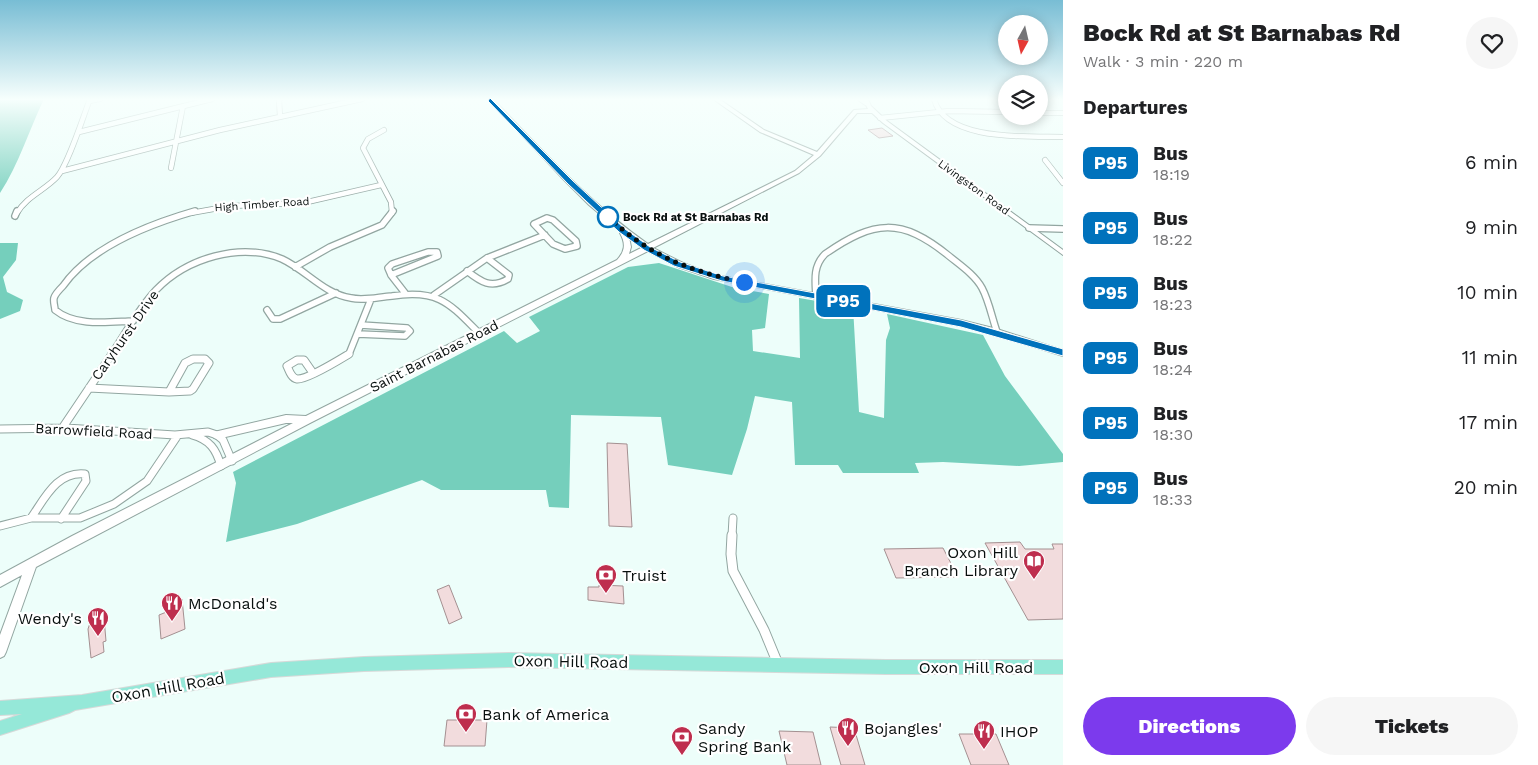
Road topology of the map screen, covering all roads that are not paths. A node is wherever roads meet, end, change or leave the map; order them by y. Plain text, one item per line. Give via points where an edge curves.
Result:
1 (78, 135) edge
2 (177, 135) edge
3 (206, 135) edge
4 (375, 135) edge
5 (524, 135) edge
6 (771, 135) edge
7 (836, 135) edge
8 (903, 135) edge
9 (1025, 135) edge
10 (1063, 137) edge
11 (176, 142) junction
12 (818, 155) junction
13 (1045, 160) dead end
14 (171, 168) dead end
15 (62, 171) junction
16 (1063, 183) edge
17 (381, 185) junction
18 (16, 216) dead end
19 (1030, 228) junction
20 (1063, 228) edge
21 (622, 230) junction
22 (545, 235) junction
23 (647, 249) junction
24 (1063, 253) edge
25 (487, 258) junction
26 (620, 262) junction
27 (296, 267) junction
28 (467, 271) junction
29 (391, 275) junction
30 (336, 293) junction
31 (405, 293) junction
32 (434, 295) junction
33 (816, 296) junction
34 (371, 299) junction
35 (267, 310) dead end
36 (133, 321) junction
37 (361, 325) junction
38 (997, 332) junction
39 (358, 334) junction
40 (480, 334) junction
41 (1063, 353) edge
42 (313, 373) junction
43 (89, 388) junction
44 (169, 392) junction
45 (307, 420) junction
46 (62, 427) junction
47 (0, 429) edge
48 (188, 434) junction
49 (178, 435) junction
50 (217, 435) junction
51 (232, 461) junction
52 (221, 466) junction
53 (31, 518) junction
54 (733, 518) dead end
55 (61, 519) junction
56 (0, 526) edge
57 (32, 563) junction
58 (0, 581) edge
59 (0, 652) edge
60 (779, 665) junction
61 (1063, 666) edge
62 (82, 702) junction
63 (0, 708) edge
64 (0, 728) edge

1 - 15 street
2 - 11 street
3 - 11 street
4 - 17 street via 363,147
5 - 21 main road
6 - 12 main road
7 - 12 main road, Saint Barnabas Road
8 - 19 main road, Livingston Road
9 - 10 street
11 - 14 street
11 - 15 street
12 - 23 main road, Saint Barnabas Road via 797,172
13 - 16 street
15 - 18 street via 21,207
17 - 27 street via 393,206 387,222 330,247
17 - 36 street, High Timber Road via 312,201 214,207 164,219 131,234 91,259 70,276 54,298 55,310 63,317
19 - 20 street
19 - 24 main road, Livingston Road
21 - 23 main road
21 - 26 main road via 628,249
22 - 22 street via 534,224 550,219 577,244 574,248 560,250
22 - 25 street
23 - 26 main road, Saint Barnabas Road
23 - 33 main road via 708,275
25 - 28 street
25 - 28 street via 507,273 508,279 488,286
26 - 40 main road, Saint Barnabas Road
27 - 30 street, Caryhurst Drive
27 - 36 street, Caryhurst Drive via 280,258 254,253 229,254 203,261 161,285
28 - 32 street
29 - 29 street via 388,268 392,264 428,252 439,254 436,259
29 - 31 street
30 - 34 street, Caryhurst Drive via 350,298
30 - 35 street via 280,319 273,318
31 - 32 street, Caryhurst Drive
31 - 34 street, Caryhurst Drive
32 - 40 street via 448,302
33 - 38 main road
33 - 38 street via 815,266 821,256 866,229 902,229 929,240 978,282
34 - 37 street
36 - 43 street, Caryhurst Drive
37 - 39 street
37 - 39 street via 410,329 409,334 401,336
38 - 41 main road
39 - 42 street via 349,355
40 - 45 main road, Saint Barnabas Road
42 - 42 street via 300,359 289,364 287,369 294,379
43 - 44 street
43 - 46 street, Caryhurst Drive
44 - 44 street via 193,389 209,365 208,361 189,360
45 - 50 main road via 286,419
45 - 51 main road, Saint Barnabas Road
46 - 47 street, Barrowfield Road
46 - 49 street, Barrowfield Road
48 - 49 street, Barrowfield Road
48 - 50 street, Barrowfield Road
48 - 52 street via 203,438 216,449
49 - 55 street via 151,476 137,490 91,514
50 - 51 street via 227,445
51 - 52 main road, Saint Barnabas Road
52 - 57 main road, Saint Barnabas Road
53 - 55 street
53 - 55 street via 66,474 86,474 87,478
53 - 56 street
54 - 60 street via 730,554 733,571
57 - 58 main road, Saint Barnabas Road
57 - 59 main road
60 - 61 main road, Oxon Hill Road
60 - 62 main road, Oxon Hill Road via 494,660 333,665 270,670
62 - 63 main road, Oxon Hill Road
62 - 64 main road, Oxon Hill Road

